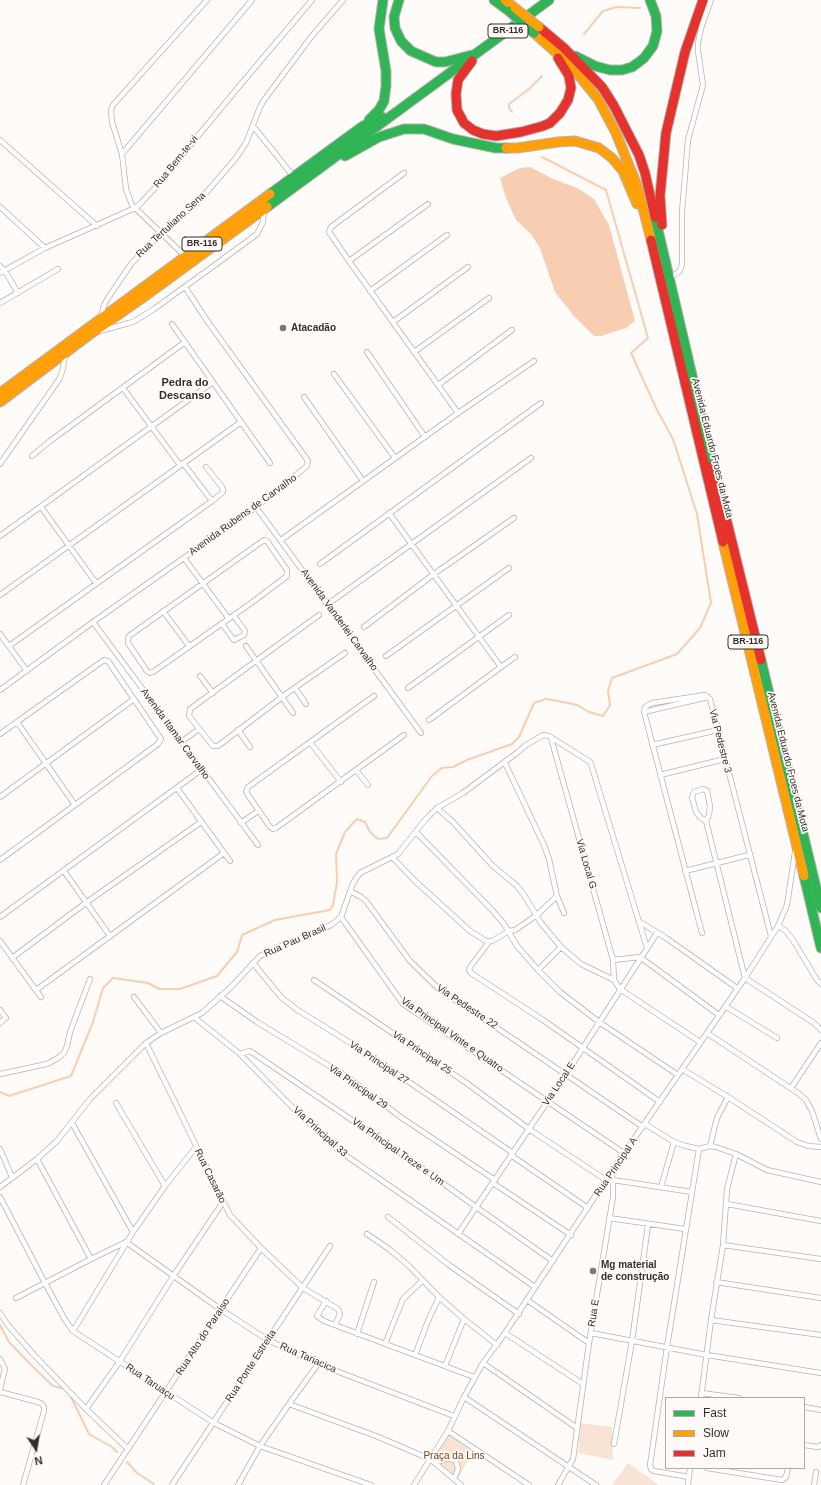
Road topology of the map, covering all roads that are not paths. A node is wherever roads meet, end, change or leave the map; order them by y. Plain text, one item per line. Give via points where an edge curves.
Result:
1 (207, 0) edge
2 (252, 0) edge
3 (312, 0) edge
4 (343, 0) edge
5 (383, 0) edge
6 (399, 0) edge
7 (494, 0) edge
8 (505, 0) edge
9 (548, 0) edge
10 (556, 0) edge
11 (650, 0) edge
12 (703, 0) edge
13 (711, 0) edge
14 (512, 9) junction
15 (537, 9) junction
16 (537, 30) junction
17 (551, 47) junction
18 (564, 48) junction
19 (479, 53) junction
20 (408, 103) junction
21 (253, 126) junction
22 (363, 126) junction
23 (0, 140) edge
24 (122, 154) junction
25 (315, 171) junction
26 (404, 173) dead end
27 (294, 177) junction
28 (428, 204) dead end
29 (0, 207) edge
30 (135, 208) junction
31 (264, 209) junction
32 (97, 226) junction
33 (161, 234) junction
34 (447, 235) dead end
35 (45, 248) junction
36 (663, 251) junction
37 (654, 254) junction
38 (185, 256) junction
39 (348, 261) junction
40 (0, 266) edge
41 (468, 267) dead end
42 (58, 269) dead end
43 (2, 272) edge
44 (670, 278) junction
45 (185, 287) junction
46 (370, 291) junction
47 (18, 293) junction
48 (489, 298) dead end
49 (0, 303) edge
50 (101, 318) junction
51 (393, 322) junction
52 (172, 324) dead end
53 (512, 330) dead end
54 (89, 335) junction
55 (185, 342) junction
56 (367, 352) dead end
57 (414, 352) junction
58 (65, 355) junction
59 (534, 361) dead end
60 (334, 374) dead end
61 (213, 382) junction
62 (438, 385) junction
63 (123, 388) junction
64 (1, 391) edge
65 (304, 397) dead end
66 (0, 402) edge
67 (541, 403) dead end
68 (458, 413) junction
69 (241, 422) junction
70 (153, 427) junction
71 (425, 437) junction
72 (32, 456) dead end
73 (395, 458) junction
74 (531, 458) dead end
75 (270, 463) dead end
76 (0, 464) edge
77 (181, 464) junction
78 (206, 467) dead end
79 (363, 481) junction
80 (212, 501) junction
81 (41, 507) junction
82 (256, 507) junction
83 (389, 513) junction
84 (514, 518) dead end
85 (0, 536) edge
86 (281, 540) junction
87 (411, 544) junction
88 (69, 545) junction
89 (184, 558) junction
90 (320, 564) dead end
91 (509, 568) dead end
92 (434, 574) junction
93 (96, 583) junction
94 (203, 583) junction
95 (0, 595) edge
96 (328, 604) junction
97 (457, 606) junction
98 (163, 611) junction
99 (319, 615) dead end
100 (509, 615) dead end
101 (234, 616) junction
102 (229, 619) junction
103 (93, 622) junction
104 (222, 624) junction
105 (364, 627) dead end
106 (0, 634) edge
107 (480, 637) junction
108 (9, 646) junction
109 (189, 646) junction
110 (246, 646) dead end
111 (345, 653) dead end
112 (386, 656) dead end
113 (514, 657) dead end
114 (256, 661) junction
115 (501, 667) junction
116 (27, 671) junction
117 (200, 676) dead end
118 (295, 688) junction
119 (408, 688) dead end
120 (0, 690) edge
121 (213, 692) junction
122 (374, 696) dead end
123 (282, 697) junction
124 (134, 699) junction
125 (306, 704) dead end
126 (293, 712) dead end
127 (429, 720) dead end
128 (17, 722) junction
129 (199, 729) junction
130 (238, 730) junction
131 (718, 730) junction
132 (421, 733) dead end
133 (0, 734) edge
134 (404, 735) dead end
135 (551, 738) junction
136 (181, 742) junction
137 (310, 742) junction
138 (652, 745) junction
139 (250, 747) dead end
140 (725, 759) junction
141 (505, 763) junction
142 (46, 764) junction
143 (201, 770) junction
144 (356, 770) junction
145 (660, 775) junction
146 (341, 782) junction
147 (368, 785) dead end
148 (176, 788) junction
149 (0, 797) edge
150 (75, 806) junction
151 (437, 808) junction
152 (258, 810) junction
153 (706, 821) junction
154 (201, 822) junction
155 (240, 823) junction
156 (416, 832) junction
157 (797, 843) junction
158 (258, 846) dead end
159 (224, 854) junction
160 (749, 855) junction
161 (393, 858) junction
162 (0, 860) edge
163 (230, 862) dead end
164 (717, 864) junction
165 (64, 871) junction
166 (685, 871) junction
167 (350, 891) junction
168 (557, 896) junction
169 (86, 902) junction
170 (821, 908) edge
171 (564, 913) dead end
172 (537, 915) junction
173 (0, 917) edge
174 (341, 917) junction
175 (640, 922) junction
176 (778, 926) junction
177 (509, 931) junction
178 (657, 933) junction
179 (702, 933) dead end
180 (110, 936) junction
181 (771, 936) junction
182 (0, 941) edge
183 (489, 942) junction
184 (561, 947) junction
185 (647, 948) junction
186 (821, 948) edge
187 (640, 957) junction
188 (12, 958) junction
189 (613, 960) junction
190 (252, 963) junction
191 (538, 970) junction
192 (745, 978) junction
193 (90, 979) dead end
194 (314, 980) dead end
195 (614, 980) junction
196 (821, 984) edge
197 (737, 988) junction
198 (620, 989) junction
199 (36, 990) junction
200 (220, 996) junction
201 (41, 997) dead end
202 (134, 997) dead end
203 (725, 1006) junction
204 (0, 1010) edge
205 (719, 1015) junction
206 (194, 1017) junction
207 (600, 1022) junction
208 (0, 1023) edge
209 (821, 1030) edge
210 (161, 1033) junction
211 (707, 1033) junction
212 (777, 1038) dead end
213 (700, 1042) junction
214 (146, 1043) junction
215 (821, 1043) edge
216 (582, 1048) junction
217 (240, 1054) junction
218 (682, 1069) junction
219 (0, 1074) edge
220 (566, 1074) junction
221 (678, 1075) junction
222 (791, 1088) junction
223 (728, 1097) junction
224 (547, 1101) junction
225 (660, 1102) junction
226 (116, 1103) dead end
227 (72, 1123) junction
228 (644, 1126) junction
229 (529, 1129) junction
230 (821, 1139) edge
231 (674, 1142) junction
232 (710, 1146) junction
233 (196, 1147) junction
234 (821, 1147) edge
235 (0, 1149) edge
236 (699, 1149) junction
237 (624, 1153) junction
238 (736, 1154) junction
239 (512, 1155) junction
240 (37, 1159) junction
241 (611, 1172) junction
242 (12, 1177) junction
243 (606, 1180) junction
244 (613, 1180) junction
245 (494, 1182) junction
246 (821, 1182) edge
247 (165, 1186) junction
248 (0, 1187) edge
249 (661, 1188) junction
250 (692, 1192) junction
251 (0, 1197) edge
252 (223, 1202) junction
253 (727, 1204) junction
254 (476, 1207) junction
255 (588, 1208) junction
256 (388, 1217) dead end
257 (609, 1218) junction
258 (821, 1221) edge
259 (648, 1225) junction
260 (685, 1229) junction
261 (133, 1232) junction
262 (367, 1234) dead end
263 (458, 1234) junction
264 (571, 1236) junction
265 (126, 1242) junction
266 (723, 1245) junction
267 (330, 1246) dead end
268 (261, 1248) junction
269 (91, 1259) junction
270 (821, 1259) edge
271 (553, 1261) junction
272 (174, 1275) junction
273 (422, 1281) junction
274 (374, 1282) dead end
275 (716, 1282) junction
276 (45, 1283) junction
277 (535, 1287) junction
278 (303, 1288) junction
279 (439, 1297) junction
280 (16, 1298) dead end
281 (821, 1298) edge
282 (527, 1300) junction
283 (326, 1301) junction
284 (220, 1309) junction
285 (0, 1313) edge
286 (519, 1314) junction
287 (464, 1319) junction
288 (711, 1320) junction
289 (335, 1326) junction
290 (74, 1331) junction
291 (505, 1333) junction
292 (591, 1333) junction
293 (357, 1334) junction
294 (821, 1335) edge
295 (268, 1340) junction
296 (632, 1341) junction
297 (589, 1343) junction
298 (385, 1344) junction
299 (497, 1345) junction
300 (667, 1347) junction
301 (415, 1355) junction
302 (706, 1355) junction
303 (0, 1359) edge
304 (120, 1361) junction
305 (483, 1363) junction
306 (318, 1364) junction
307 (445, 1366) junction
308 (821, 1373) edge
309 (474, 1377) junction
310 (583, 1384) junction
311 (0, 1391) edge
312 (166, 1393) junction
313 (701, 1395) edge
314 (464, 1397) junction
315 (726, 1397) edge
316 (288, 1404) junction
317 (805, 1407) edge
318 (86, 1409) junction
319 (821, 1410) edge
320 (454, 1416) junction
321 (214, 1423) junction
322 (577, 1428) junction
323 (448, 1431) junction
324 (614, 1444) dead end
325 (805, 1445) edge
326 (821, 1445) edge
327 (260, 1446) junction
328 (128, 1449) junction
329 (430, 1459) junction
330 (435, 1463) junction
331 (569, 1467) junction
332 (690, 1469) edge
333 (712, 1469) edge
334 (788, 1469) edge
335 (816, 1472) dead end
336 (689, 1477) junction
337 (454, 1479) junction
338 (23, 1485) edge
339 (104, 1485) edge
340 (172, 1485) edge
341 (238, 1485) edge
342 (371, 1485) edge
343 (414, 1485) edge
344 (462, 1485) edge
345 (529, 1485) edge
346 (558, 1485) edge
347 (596, 1485) edge
348 (688, 1485) edge
349 (814, 1485) edge

1 - 24 street via 113,105 112,122
2 - 24 street
3 - 30 street, Rua Bem-te-vi via 154,189
4 - 21 street, Rua Tertuliano Sena via 311,37 264,100
5 - 22 highway via 379,29 386,71 384,101
6 - 19 highway via 394,17 395,28 401,41 411,51 436,62
7 - 14 highway, Avenida Eduardo Froes da Mota
8 - 14 highway, Avenida Eduardo Froes da Mota
9 - 15 highway, BR-116
10 - 15 highway
11 - 18 highway via 658,22 655,40 644,58 632,67 622,70 602,69 579,59
12 - 36 highway via 684,58 666,133 660,196
13 - 44 street via 698,43 703,85 688,140 682,212 682,265 679,272
14 - 16 highway, Avenida Eduardo Froes da Mota, bridge
15 - 19 highway, BR-116
16 - 17 highway, Avenida Eduardo Froes da Mota
16 - 18 highway, Avenida Eduardo Froes da Mota
17 - 19 highway via 570,79 567,104 555,118 543,126 503,136 489,136 473,130 464,123 457,110 458,80
17 - 37 highway, Avenida Eduardo Froes da Mota via 572,67 604,108 638,188
18 - 36 highway, Avenida Eduardo Froes da Mota via 602,87 629,134 645,173
19 - 20 highway, BR-116
20 - 22 highway, BR-116
20 - 25 highway
21 - 27 street
21 - 33 street, Rua Tertuliano Sena via 246,142 228,167 199,201
22 - 27 highway, BR-116
23 - 32 street
24 - 30 street via 126,189
25 - 31 highway
25 - 37 highway via 379,137 404,129 424,129 453,139 496,148 526,148 558,142 581,142 599,148 623,171 634,194
26 - 39 street via 330,228 331,235
27 - 38 highway, BR-116
28 - 39 street
29 - 35 street
30 - 32 street, Rua Bem-te-vi
30 - 33 street
31 - 45 street via 260,231
31 - 54 highway
32 - 35 street, Rua Bem-te-vi
33 - 38 street
33 - 50 street, Rua Tertuliano Sena via 136,257 112,290
34 - 46 street
35 - 43 street, Rua Bem-te-vi
36 - 44 highway, Avenida Eduardo Froes da Mota
37 - 157 highway, Avenida Eduardo Froes da Mota / BR-116
38 - 50 highway, BR-116
39 - 46 street
40 - 43 street
41 - 51 street
42 - 47 street
43 - 47 street
44 - 170 highway, Avenida Eduardo Froes da Mota via 695,391
45 - 54 street via 129,323
45 - 82 street, Avenida Rubens de Carvalho via 308,461 305,469
46 - 51 street
47 - 49 street
48 - 57 street
50 - 64 highway, BR-116
51 - 57 street
52 - 55 street
53 - 62 street
54 - 58 highway
55 - 61 street
55 - 63 street
56 - 71 street
57 - 62 street
58 - 66 highway
58 - 76 street via 60,378
59 - 68 street
60 - 73 street
61 - 69 street
61 - 70 street
62 - 68 street
63 - 70 street
63 - 72 street via 50,440
65 - 79 street
67 - 83 street
68 - 71 street
69 - 75 street
69 - 77 street
70 - 77 street
70 - 81 street
71 - 73 street
73 - 79 street
74 - 87 street
77 - 80 street
77 - 88 street
78 - 80 street via 223,491
79 - 86 street
80 - 93 street
81 - 85 street
81 - 88 street
82 - 86 street, Avenida Vanderlei Carvalho
82 - 89 street, Avenida Rubens de Carvalho
83 - 87 street
83 - 90 street
84 - 92 street
86 - 96 street, Avenida Vanderlei Carvalho
87 - 92 street
87 - 96 street
88 - 93 street
88 - 95 street
89 - 94 street
89 - 103 street, Avenida Rubens de Carvalho
91 - 97 street
92 - 97 street
92 - 105 street
93 - 108 street
94 - 98 street
94 - 101 street via 262,541 267,541 287,570 287,575
94 - 102 street
96 - 132 street, Avenida Vanderlei Carvalho
97 - 107 street
97 - 112 street
98 - 109 street
98 - 109 street via 128,639 128,644 147,671 153,672
99 - 114 street
100 - 107 street
101 - 102 street
101 - 104 street via 245,631 244,635 234,640
102 - 104 street
103 - 116 street, Avenida Rubens de Carvalho
103 - 136 street, Avenida Itamar Carvalho
104 - 109 street
106 - 108 street
107 - 115 street
107 - 119 street
108 - 116 street
110 - 114 street
111 - 118 street
113 - 115 street
114 - 121 street
114 - 123 street
115 - 127 street
116 - 120 street, Avenida Rubens de Carvalho
117 - 121 street
118 - 123 street
118 - 125 street
121 - 129 street via 189,711 189,716
122 - 137 street
123 - 126 street
123 - 130 street
124 - 128 street via 108,661 104,660
124 - 142 street
124 - 150 street via 160,737 160,742
128 - 133 street
128 - 142 street
129 - 130 street via 215,747
129 - 136 street
130 - 139 street
131 - 138 street
131 - 138 street, Via Pedestre 3 via 709,697 704,695 652,703 645,707 644,712
131 - 140 street, Via Pedestre 3
134 - 144 street
135 - 141 street via 543,735 532,740
135 - 175 street via 590,762 593,767
135 - 189 street, Via Local G
136 - 143 street, Avenida Itamar Carvalho
137 - 146 street
137 - 152 street via 248,787 246,792
138 - 145 street, Via Pedestre 3
140 - 145 street
140 - 160 street, Via Pedestre 3
141 - 151 street via 464,793
141 - 168 street via 546,852
142 - 149 street
142 - 150 street
143 - 148 street
143 - 155 street, Avenida Itamar Carvalho
144 - 146 street
144 - 147 street
145 - 166 street, Via Pedestre 3
146 - 152 street via 275,828 270,827
148 - 154 street
148 - 165 street
150 - 162 street
151 - 156 street
151 - 172 street via 492,866 517,886
152 - 155 street
153 - 153 street via 710,811 708,794 705,790 698,790 692,794 693,801 698,815
153 - 164 street
154 - 159 street
154 - 169 street
155 - 158 street, Avenida Itamar Carvalho
156 - 161 street
156 - 177 street via 493,911
157 - 176 street, Rua Principal A via 787,905
157 - 186 highway, Avenida Eduardo Froes da Mota / BR-116
159 - 163 street
159 - 180 street
160 - 164 street
160 - 181 street, Via Pedestre 3
161 - 167 street via 363,871 356,877
161 - 183 street via 470,931
164 - 166 street
164 - 192 street
165 - 169 street
165 - 173 street
166 - 179 street, Via Pedestre 3
167 - 174 street
167 - 220 street, Via Pedestre 22 via 366,901 410,961 440,990
168 - 171 street
168 - 172 street
169 - 180 street
169 - 188 street
172 - 177 street via 515,930
172 - 184 street
174 - 190 street, Rua Pau Brasil via 324,929 276,948
174 - 224 street, Via Principal Vinte e Quatro via 403,1004
175 - 178 street
175 - 185 street
176 - 181 street, Rua Principal A
176 - 196 street via 793,940
177 - 183 street
177 - 191 street via 517,946
178 - 185 street, Via Local E
178 - 197 street
180 - 199 street
181 - 192 street, Rua Principal A
182 - 188 street
183 - 216 street via 470,967 471,973
184 - 191 street
184 - 195 street via 581,964
185 - 187 street, Via Local E
187 - 189 street
187 - 198 street, Via Local E
187 - 205 street
188 - 199 street
189 - 195 street, Via Local G
190 - 200 street, Rua Pau Brasil
190 - 239 street, Via Principal 27 via 281,997 296,1009 365,1052
191 - 207 street via 560,992
192 - 197 street, Rua Principal A
192 - 209 street
193 - 219 street via 64,1053 47,1064
194 - 229 street, Via Principal 25
195 - 198 street
197 - 203 street, Rua Principal A
198 - 207 street, Via Local E
198 - 213 street
199 - 201 street
200 - 206 street, Rua Pau Brasil
200 - 245 street, Via Principal 29 via 257,1022 346,1076
202 - 210 street
203 - 205 street, Rua Principal A
203 - 212 street
204 - 208 street via 6,1018
205 - 211 street, Rua Principal A
206 - 210 street, Rua Pau Brasil
206 - 217 street, Via Principal 33
207 - 216 street, Via Local E
207 - 221 street
210 - 214 street, Rua Pau Brasil
211 - 213 street, Rua Principal A
211 - 222 street
213 - 218 street, Rua Principal A
214 - 227 street, Rua Pau Brasil via 90,1099
214 - 233 street, Rua Casarão
215 - 222 street
216 - 220 street, Via Local E
216 - 225 street
217 - 254 street, Via Principal Treze e Um via 253,1052
217 - 263 street, Via Principal 33 via 338,1150
218 - 221 street, Rua Principal A
218 - 223 street
220 - 224 street, Via Local E
220 - 228 street, Via Pedestre 22
221 - 225 street, Rua Principal A
222 - 230 street via 808,1104
223 - 232 street via 717,1118
223 - 234 street via 797,1142
224 - 229 street, Via Local E
224 - 237 street, Via Principal Vinte e Quatro
225 - 228 street, Rua Principal A
226 - 247 street
227 - 240 street, Rua Pau Brasil
227 - 261 street
228 - 231 street, Via Pedestre 22
228 - 237 street, Rua Principal A
229 - 239 street, Via Local E
229 - 243 street, Via Principal 25
231 - 236 street, Via Pedestre 22
231 - 249 street
232 - 236 street
232 - 238 street
233 - 247 street
233 - 252 street, Rua Casarão
235 - 242 street
236 - 250 street
237 - 241 street, Rua Principal A
238 - 246 street via 766,1170
238 - 253 street via 727,1189
239 - 245 street, Via Local E
239 - 255 street, Via Principal 27
240 - 242 street, Rua Pau Brasil
240 - 269 street
241 - 243 street, Rua Principal A
241 - 244 street, Rua E
242 - 248 street, Rua Pau Brasil
243 - 255 street, Rua Principal A
244 - 249 street
244 - 257 street, Rua E
245 - 254 street, Via Local E
245 - 264 street, Via Principal 29
247 - 261 street
249 - 250 street
250 - 260 street
251 - 276 street, Rua Taruaçu
252 - 268 street, Rua Casarão via 235,1222
252 - 272 street
253 - 258 street
253 - 266 street
254 - 263 street, Via Local E
254 - 271 street, Via Principal Treze e Um
255 - 264 street, Rua Principal A
256 - 286 street via 449,1265
257 - 259 street
257 - 292 street, Rua E
259 - 260 street
259 - 296 street
260 - 300 street
261 - 265 street
262 - 273 street via 409,1266
263 - 277 street, Via Principal 33
264 - 271 street, Rua Principal A
265 - 269 street
265 - 272 street, Rua Tariacica
265 - 290 street
266 - 270 street
266 - 275 street
267 - 278 street, Rua Ponte Estreita
268 - 278 street, Rua Casarão
268 - 284 street, Rua Alto do Paraíso
269 - 276 street
271 - 277 street, Rua Principal A
272 - 284 street, Rua Tariacica
272 - 304 street
273 - 279 street
273 - 298 street via 403,1299
274 - 293 street
275 - 281 street
275 - 288 street
276 - 280 street
276 - 290 street, Rua Taruaçu
277 - 282 street, Rua Principal A
278 - 283 street, Rua Casarão
278 - 295 street, Rua Ponte Estreita
279 - 287 street
279 - 301 street
282 - 286 street, Rua Principal A
282 - 297 street
283 - 289 street, Rua Casarão via 339,1311
283 - 289 street via 317,1317
284 - 295 street, Rua Tariacica
284 - 312 street, Rua Alto do Paraíso
285 - 318 street via 34,1355
286 - 291 street, Rua Principal A
287 - 299 street
287 - 307 street
288 - 294 street
288 - 302 street
289 - 293 street
290 - 304 street, Rua Taruaçu
291 - 299 street, Rua Principal A
291 - 310 street
292 - 296 street
292 - 297 street, Rua E
293 - 298 street
295 - 306 street, Rua Tariacica
295 - 321 street, Rua Ponte Estreita
296 - 300 street
296 - 324 street
297 - 310 street, Rua E
298 - 301 street
299 - 305 street, Rua Principal A
300 - 302 street
300 - 336 street via 651,1467 654,1471
301 - 307 street
302 - 308 street
302 - 313 street
303 - 311 street via 5,1369
304 - 312 street, Rua Taruaçu
304 - 318 street
305 - 309 street, Rua Principal A
305 - 322 street
306 - 316 street
306 - 320 street, Rua Tariacica
307 - 309 street
309 - 314 street, Rua Principal A
310 - 322 street, Rua E
311 - 338 street via 38,1402 44,1407
312 - 321 street, Rua Taruaçu
312 - 328 street, Rua Alto do Paraíso
313 - 315 street
314 - 320 street, Rua Principal A
314 - 331 street
316 - 327 street
316 - 329 street
317 - 319 street
318 - 328 street
320 - 323 street, Rua Principal A
321 - 327 street, Rua Taruaçu
321 - 340 street, Rua Ponte Estreita
322 - 331 street, Rua E via 574,1455
323 - 329 street, Rua Principal A
323 - 345 street
325 - 326 street
327 - 341 street
327 - 342 street, Rua Taruaçu
328 - 339 street, Rua Alto do Paraíso
329 - 330 street
329 - 343 street, Rua Principal A
330 - 337 street
330 - 337 street via 445,1459 456,1461 458,1469
331 - 346 street, Rua E
331 - 347 street
332 - 336 street
333 - 334 street via 780,1480 786,1477
335 - 349 street
336 - 348 street
337 - 344 street

